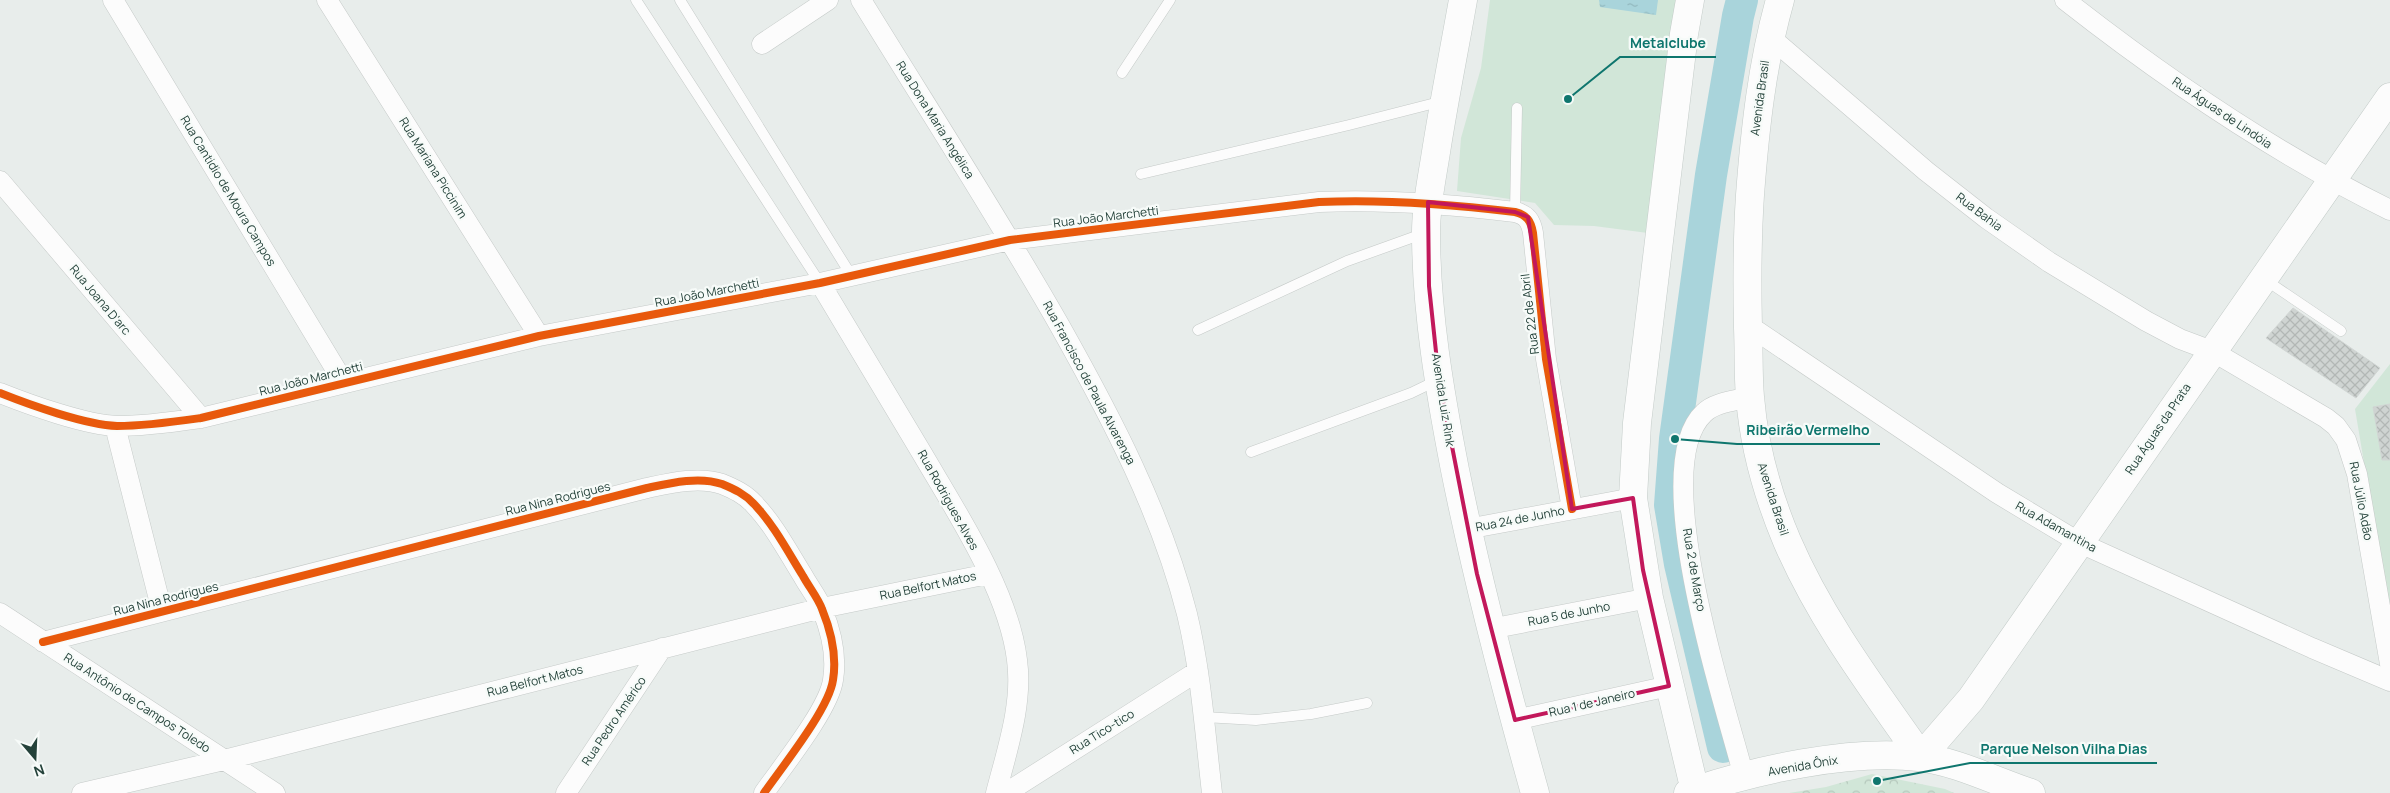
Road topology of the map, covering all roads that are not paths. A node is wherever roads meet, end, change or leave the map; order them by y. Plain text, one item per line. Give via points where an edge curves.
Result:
1 (113, 0) edge
2 (327, 0) edge
3 (636, 0) edge
4 (680, 0) edge
5 (828, 0) edge
6 (861, 0) edge
7 (1170, 0) edge
8 (1463, 0) edge
9 (1690, 0) edge
10 (1780, 0) edge
11 (2065, 0) edge
12 (1770, 37) junction
13 (762, 44) dead end
14 (1122, 73) dead end
15 (2390, 98) edge
16 (1444, 100) junction
17 (1517, 108) dead end
18 (1141, 174) dead end
19 (0, 181) edge
20 (2333, 181) junction
21 (1428, 202) junction
22 (2390, 210) edge
23 (1515, 212) junction
24 (1426, 232) junction
25 (1010, 240) junction
26 (851, 275) junction
27 (2264, 278) junction
28 (820, 283) junction
29 (1748, 325) junction
30 (1198, 330) dead end
31 (2341, 330) dead end
32 (539, 336) junction
33 (2212, 350) junction
34 (1439, 380) junction
35 (344, 383) junction
36 (0, 393) edge
37 (1750, 397) junction
38 (201, 418) junction
39 (115, 426) junction
40 (1251, 452) dead end
41 (1632, 498) junction
42 (1572, 509) junction
43 (1467, 529) junction
44 (2080, 543) junction
45 (988, 574) junction
46 (1649, 598) junction
47 (822, 608) junction
48 (162, 611) junction
49 (0, 613) edge
50 (1490, 629) junction
51 (43, 642) junction
52 (662, 648) junction
53 (2390, 664) edge
54 (1198, 671) junction
55 (2390, 681) edge
56 (1669, 686) junction
57 (1367, 703) dead end
58 (1204, 717) junction
59 (1515, 720) junction
60 (1921, 757) junction
61 (224, 760) junction
62 (1744, 777) junction
63 (1691, 792) edge
64 (82, 793) edge
65 (275, 793) edge
66 (566, 793) edge
67 (764, 793) edge
68 (996, 793) edge
69 (1006, 793) edge
70 (1212, 793) edge
71 (1535, 793) edge
72 (2032, 793) edge

1 - 35 street, Rua Cantidio de Moura Campos
2 - 32 street, Rua Mariana Piccinim
3 - 28 lane
4 - 26 lane
5 - 13 street
6 - 25 street, Rua Dona Maria Angélica
7 - 14 lane
8 - 16 main road, Avenida Luiz Rink
9 - 41 main road via 1637,423
10 - 12 main road, Avenida Brasil
11 - 20 street, Rua Águas de Lindóia via 2125,47 2254,136
12 - 29 main road, Avenida Brasil via 1755,133 1746,273
12 - 33 street, Rua Bahia via 1926,171 1994,224 2131,313 2180,339
15 - 20 main road, Rua Águas da Prata
16 - 18 lane
16 - 21 main road, Avenida Luiz Rink
17 - 23 lane
19 - 38 street, Rua Joana D'arc
20 - 22 street, Rua Águas de Lindóia
20 - 27 main road, Rua Águas da Prata
21 - 23 street
21 - 24 main road, Avenida Luiz Rink
21 - 25 street, Rua João Marchetti via 1319,202
23 - 42 street, Rua 22 de Abril via 1528,217 1532,229 1546,359
24 - 30 lane via 1347,260
24 - 34 main road, Avenida Luiz Rink
25 - 26 street, Rua João Marchetti
25 - 54 street, Rua Francisco de Paula Alvarenga via 1128,453 1167,547 1187,614
26 - 28 street, Rua João Marchetti
27 - 31 lane
27 - 33 main road, Rua Águas da Prata
28 - 32 street, Rua João Marchetti
28 - 45 street, Rua Rodrigues Alves via 953,506
29 - 37 main road, Avenida Brasil
29 - 44 street, Rua Adamantina via 1997,493
32 - 35 street, Rua João Marchetti
33 - 44 main road, Rua Águas da Prata
33 - 53 street, Rua Júlio Adão via 2326,418 2346,440 2357,474
34 - 40 lane
34 - 43 main road, Avenida Luiz Rink
35 - 38 street, Rua João Marchetti
36 - 39 street, Rua João Marchetti via 38,407
37 - 60 main road, Avenida Brasil via 1764,475 1787,541 1844,647
37 - 62 street, Rua 2 de Março via 1719,404 1704,412 1693,427 1684,460 1687,538 1695,589
38 - 39 street, Rua João Marchetti
39 - 48 street
41 - 42 street, Rua 24 de Junho
41 - 46 main road
42 - 43 street, Rua 24 de Junho
43 - 50 main road, Avenida Luiz Rink
44 - 55 street, Rua Adamantina
44 - 60 main road, Rua Águas da Prata via 1971,699
45 - 47 street, Rua Belfort Matos
45 - 68 street, Rua Rodrigues Alves via 1008,623 1017,660 1018,692 1013,727
46 - 50 street, Rua 5 de Junho
46 - 56 main road
47 - 48 street, Rua Nina Rodrigues via 754,503 732,488 703,481 647,488
47 - 52 street, Rua Belfort Matos
47 - 67 street, Rua Nina Rodrigues via 831,635 833,682 818,713
48 - 51 street, Rua Nina Rodrigues
49 - 51 street, Rua Antônio de Campos Toledo
50 - 59 main road, Avenida Luiz Rink
51 - 61 street, Rua Antônio de Campos Toledo
52 - 61 street, Rua Belfort Matos
52 - 66 street, Rua Pedro Américo
54 - 58 street, Rua Francisco de Paula Alvarenga
54 - 69 street, Rua Tico-tico
56 - 59 street, Rua 1 de Janeiro
56 - 63 main road
57 - 58 lane via 1312,714 1256,720
58 - 70 street, Rua Francisco de Paula Alvarenga
59 - 71 main road, Avenida Luiz Rink
60 - 62 main road, Avenida Ônix via 1884,755 1836,760
60 - 72 main road
61 - 64 street, Rua Belfort Matos
61 - 65 street, Rua Antônio de Campos Toledo
62 - 63 main road, Avenida Ônix

